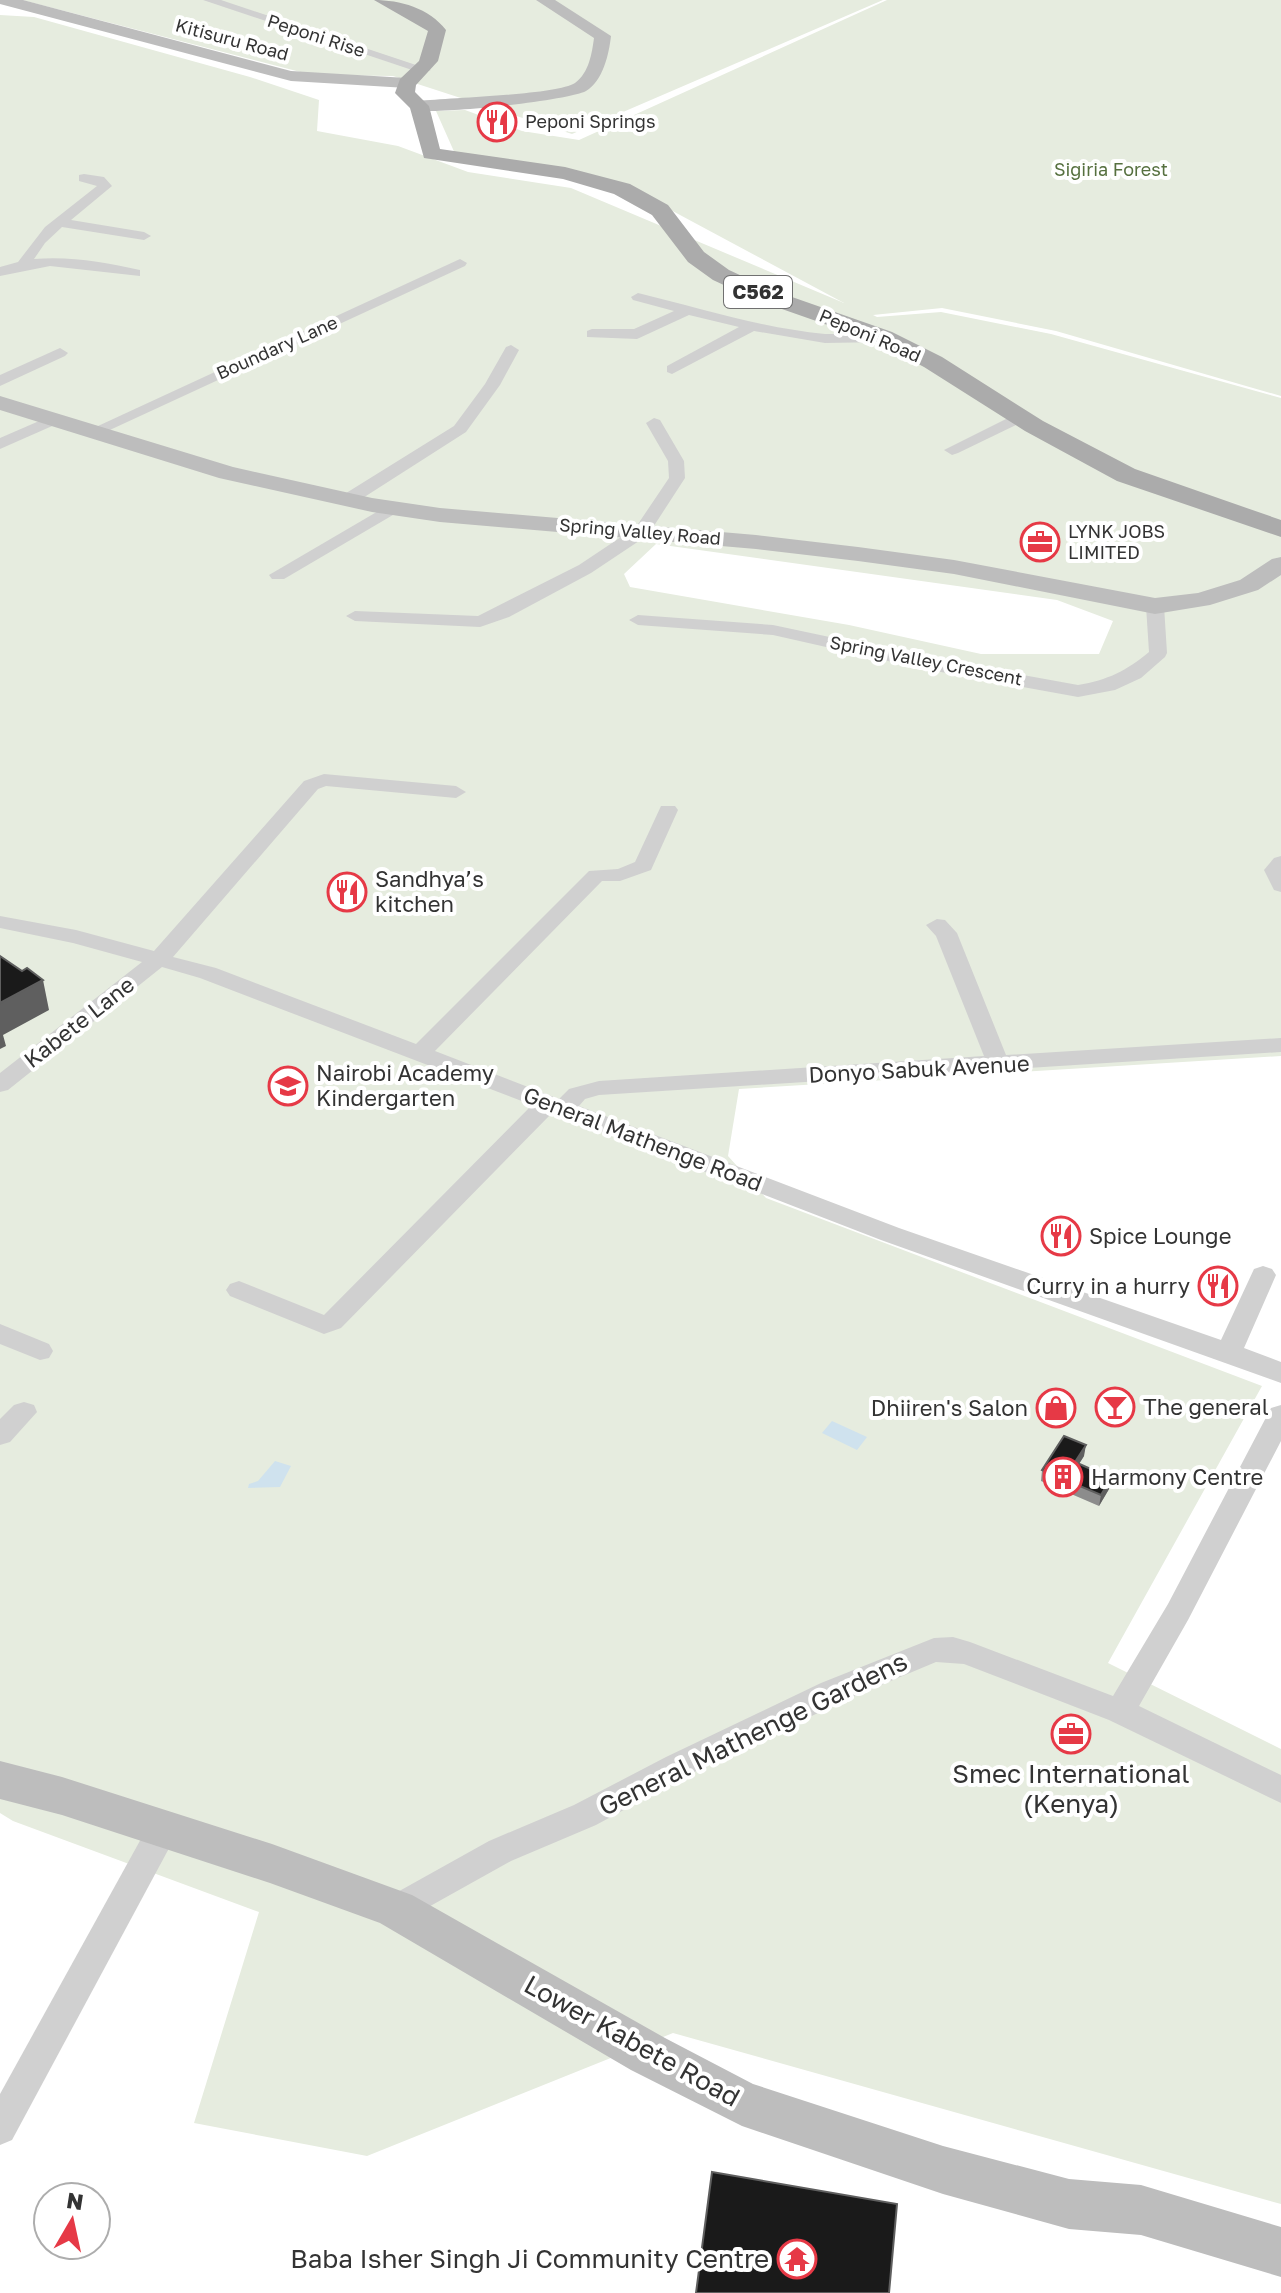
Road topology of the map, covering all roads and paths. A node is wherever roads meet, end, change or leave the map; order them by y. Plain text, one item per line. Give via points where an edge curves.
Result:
1 (4, 0) edge
2 (209, 0) edge
3 (383, 0) edge
4 (544, 0) edge
5 (416, 76) junction
6 (419, 106) junction
7 (84, 178) dead end
8 (59, 222) junction
9 (144, 236) dead end
10 (460, 263) dead end
11 (24, 264) junction
12 (0, 272) edge
13 (135, 273) dead end
14 (638, 297) dead end
15 (689, 309) junction
16 (754, 325) junction
17 (592, 334) dead end
18 (884, 337) junction
19 (511, 350) dead end
20 (60, 353) dead end
21 (672, 369) dead end
22 (0, 381) edge
23 (0, 403) edge
24 (1020, 417) junction
25 (53, 420) junction
26 (654, 423) dead end
27 (93, 432) junction
28 (0, 444) edge
29 (952, 450) dead end
30 (349, 499) junction
31 (392, 508) junction
32 (1281, 529) edge
33 (642, 531) junction
34 (1281, 564) edge
35 (278, 575) dead end
36 (1155, 606) junction
37 (355, 616) dead end
38 (638, 620) dead end
39 (456, 792) dead end
40 (668, 810) dead end
41 (1281, 862) edge
42 (1281, 886) edge
43 (0, 922) edge
44 (937, 925) dead end
45 (159, 959) junction
46 (1281, 1045) edge
47 (419, 1054) junction
48 (999, 1065) junction
49 (0, 1085) edge
50 (556, 1106) junction
51 (1263, 1275) dead end
52 (239, 1290) dead end
53 (0, 1333) edge
54 (40, 1351) dead end
55 (1229, 1352) junction
56 (1281, 1373) edge
57 (24, 1412) dead end
58 (1281, 1415) edge
59 (0, 1435) edge
60 (1120, 1711) junction
61 (0, 1780) edge
62 (1281, 1790) edge
63 (163, 1829) junction
64 (396, 1909) junction
65 (0, 2128) edge
66 (1281, 2252) edge

1 - 5 street, Kitisuru Road via 291,76
2 - 5 street, Peponi Rise
3 - 5 main road via 435,26 435,46
4 - 6 street via 603,36 600,59 582,86 528,98
5 - 6 main road, Peponi Road / C562 via 406,95
6 - 18 main road, Peponi Road / C562 via 431,154 565,173 622,189 660,210 696,257 721,275
7 - 8 street via 105,186
8 - 9 street
8 - 11 street via 30,250
10 - 27 street, Boundary Lane
11 - 12 street
11 - 13 street via 67,262
14 - 15 street
15 - 16 street
15 - 17 street via 637,334
16 - 18 street via 857,342
16 - 21 street
18 - 24 main road, Peponi Road / C562
19 - 30 street via 460,429
20 - 22 street
23 - 25 street, Spring Valley Road
24 - 29 street
24 - 32 main road, Peponi Road / C562 via 1126,475
25 - 27 street, Spring Valley Road
25 - 28 street
26 - 33 street via 676,461 677,478
27 - 30 street, Spring Valley Road via 227,473
30 - 31 street, Spring Valley Road
31 - 33 street, Spring Valley Road
31 - 35 street
33 - 36 street, Spring Valley Road via 954,567
33 - 37 street via 568,580 480,622
34 - 36 street, Spring Valley Road via 1249,585 1201,600
36 - 38 street, Spring Valley Crescent via 1158,653 1134,674 1078,691 773,630
39 - 45 street, Kabete Lane via 324,780 311,785
40 - 47 street via 644,866 620,875 596,875
41 - 42 street via 1274,870
43 - 45 street, General Mathenge Road
44 - 48 street via 946,933
45 - 47 street, General Mathenge Road
45 - 49 street, Kabete Lane
46 - 48 street, Donyo Sabuk Avenue
47 - 50 street, General Mathenge Road
48 - 50 street, Donyo Sabuk Avenue via 599,1088
50 - 52 street, Donyo Sabuk Avenue via 332,1322 324,1325
50 - 55 street, General Mathenge Road via 890,1234
51 - 55 street
53 - 54 street
55 - 56 street, General Mathenge Road
57 - 59 street
58 - 60 street
60 - 62 street, General Mathenge Gardens
60 - 64 street, General Mathenge Gardens via 970,1654 934,1650 832,1692 585,1815 500,1851
61 - 63 street, Lower Kabete Road
63 - 64 street, Lower Kabete Road
63 - 65 street
64 - 66 street, Lower Kabete Road via 742,2103 943,2170 1069,2204 1141,2210

